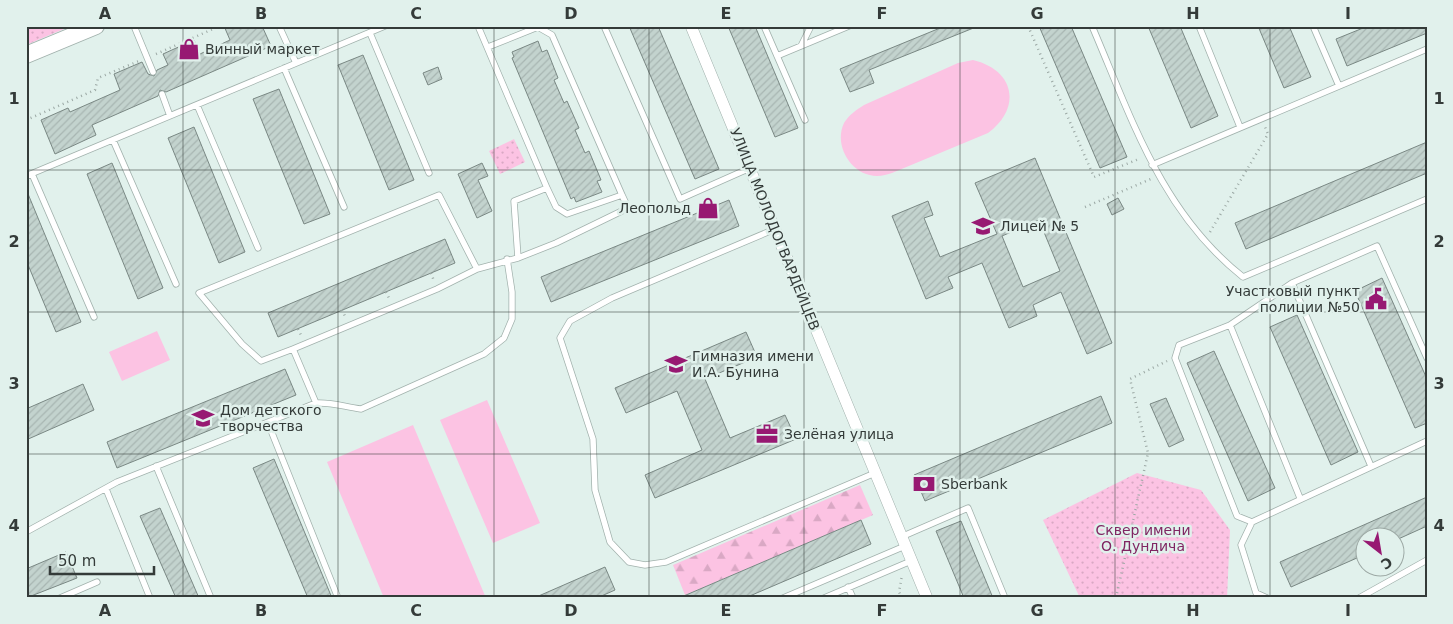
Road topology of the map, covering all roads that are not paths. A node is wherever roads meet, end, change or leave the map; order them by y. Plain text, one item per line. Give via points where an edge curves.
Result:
1 (96, 26) edge
2 (134, 26) edge
3 (279, 26) edge
4 (385, 26) edge
5 (478, 26) edge
6 (604, 26) edge
7 (691, 26) edge
8 (764, 26) edge
9 (811, 26) edge
10 (849, 26) edge
11 (1092, 26) edge
12 (1198, 26) edge
13 (1313, 26) edge
14 (78, 30) edge
15 (370, 32) junction
16 (801, 46) junction
17 (488, 48) junction
18 (1427, 48) edge
19 (26, 55) edge
20 (777, 56) junction
21 (296, 64) junction
22 (284, 68) junction
23 (153, 72) dead end
24 (1339, 86) junction
25 (162, 94) dead end
26 (198, 105) junction
27 (170, 116) junction
28 (806, 120) dead end
29 (1240, 127) junction
30 (113, 140) junction
31 (1152, 165) junction
32 (750, 168) junction
33 (428, 173) dead end
34 (29, 175) edge
35 (546, 188) junction
36 (622, 195) junction
37 (1427, 199) edge
38 (344, 207) dead end
39 (775, 229) junction
40 (258, 248) dead end
41 (518, 258) junction
42 (508, 259) junction
43 (477, 269) junction
44 (1292, 282) junction
45 (176, 284) dead end
46 (94, 317) dead end
47 (1230, 325) junction
48 (294, 349) junction
49 (1427, 358) edge
50 (316, 403) junction
51 (268, 422) junction
52 (1427, 441) edge
53 (156, 466) junction
54 (1371, 466) junction
55 (875, 473) junction
56 (106, 488) junction
57 (1300, 498) junction
58 (1252, 522) junction
59 (26, 532) edge
60 (903, 542) junction
61 (1427, 560) edge
62 (911, 561) junction
63 (97, 582) dead end
64 (848, 587) junction
65 (60, 598) edge
66 (150, 598) edge
67 (212, 598) edge
68 (338, 598) edge
69 (783, 598) edge
70 (824, 598) edge
71 (853, 598) edge
72 (927, 598) edge
73 (1005, 598) edge
74 (1266, 598) edge
75 (1359, 598) edge

1 - 14 street
2 - 23 lane
3 - 21 lane
4 - 15 lane
5 - 17 lane
6 - 32 lane via 680,199
7 - 32 street, УЛИЦА МОЛОДОГВАРДЕЙЦЕВ
8 - 20 lane
9 - 16 lane
10 - 16 lane
11 - 31 lane
12 - 29 lane
13 - 24 lane
14 - 19 street
15 - 21 lane
15 - 33 lane
16 - 20 lane
17 - 35 lane
17 - 36 lane via 538,27 552,34
18 - 24 lane
20 - 28 lane
21 - 22 lane
22 - 26 lane
22 - 38 lane
24 - 29 lane
25 - 27 lane
26 - 27 lane
26 - 40 lane
27 - 30 lane
29 - 31 lane
30 - 34 lane
30 - 45 lane
31 - 37 lane via 1186,220 1204,242 1243,277
32 - 39 street, УЛИЦА МОЛОДОГВАРДЕЙЦЕВ
34 - 46 lane
35 - 36 lane via 556,208 567,214
35 - 41 lane via 514,201
36 - 41 lane via 628,208
39 - 55 street, УЛИЦА МОЛОДОГВАРДЕЙЦЕВ
39 - 55 lane via 612,298 570,322 560,338 594,439 595,490 610,542 630,562 645,565 666,562
41 - 42 lane
42 - 43 lane
42 - 50 lane via 512,319 504,338 484,354 361,408 341,407 330,402
43 - 48 lane
43 - 48 lane via 439,195 199,293 242,344 262,361
44 - 47 lane
44 - 49 lane via 1377,246
44 - 54 lane
47 - 57 lane
47 - 58 lane via 1179,345 1175,358 1238,516
48 - 50 lane
50 - 51 lane
51 - 53 lane
51 - 68 lane
52 - 54 lane
53 - 56 lane
53 - 67 lane
54 - 57 lane
55 - 60 street, УЛИЦА МОЛОДОГВАРДЕЙЦЕВ
56 - 59 lane
56 - 66 lane
57 - 58 lane
58 - 74 lane via 1241,545 1256,593
60 - 62 street, УЛИЦА МОЛОДОГВАРДЕЙЦЕВ
60 - 69 lane
60 - 73 lane via 968,508
61 - 75 lane
62 - 64 lane
62 - 72 street, УЛИЦА МОЛОДОГВАРДЕЙЦЕВ
63 - 65 lane
64 - 70 lane
64 - 71 lane

